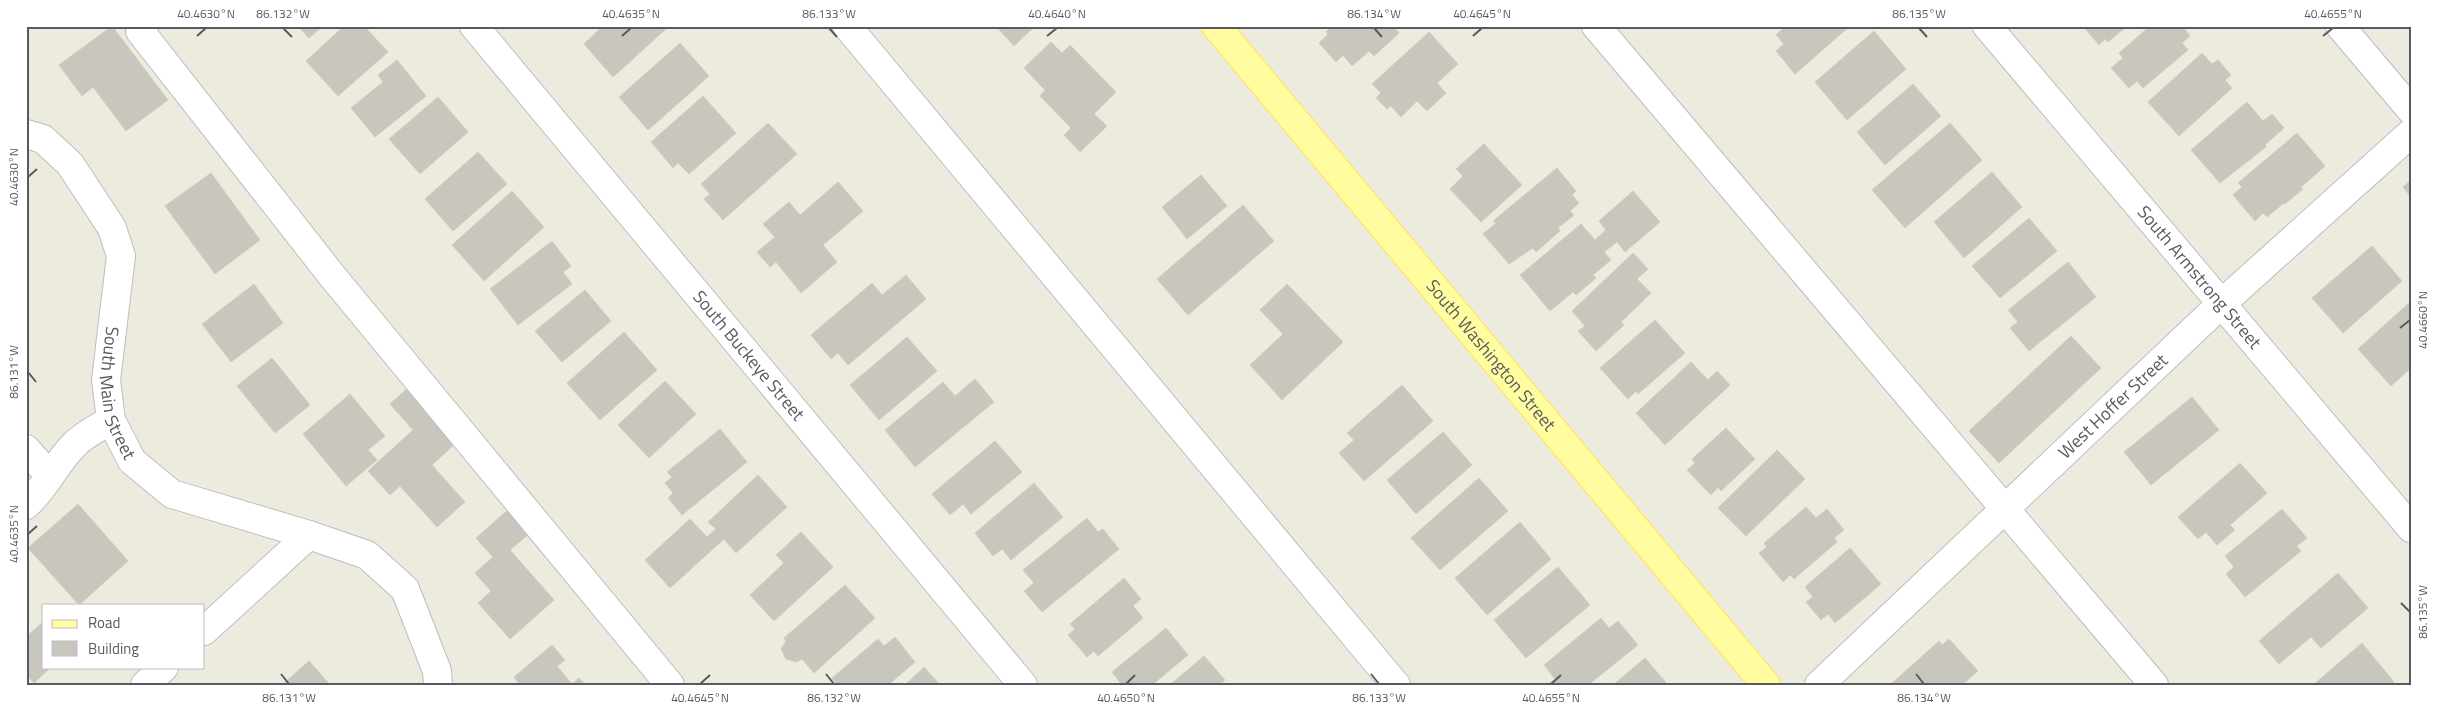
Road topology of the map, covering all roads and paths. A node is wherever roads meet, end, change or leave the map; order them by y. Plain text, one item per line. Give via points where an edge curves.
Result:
1 (144, 26) edge
2 (474, 26) edge
3 (847, 26) edge
4 (1216, 26) edge
5 (1596, 26) edge
6 (1987, 26) edge
7 (2340, 26) edge
8 (2411, 110) edge
9 (2411, 133) edge
10 (26, 134) edge
11 (2220, 305) junction
12 (112, 420) junction
13 (26, 449) edge
14 (50, 476) junction
15 (26, 505) edge
16 (2007, 509) junction
17 (2411, 528) edge
18 (309, 534) junction
19 (205, 630) edge
20 (163, 668) edge
21 (145, 685) edge
22 (438, 685) edge
23 (670, 685) edge
24 (1023, 685) edge
25 (1396, 685) edge
26 (1766, 685) edge
27 (1819, 685) edge
28 (2154, 685) edge

1 - 23 street via 140,30 333,277
2 - 24 street, South Buckeye Street
3 - 25 street
4 - 26 main road, South Washington Street
5 - 16 street
6 - 11 street, South Armstrong Street
7 - 8 street
9 - 11 street, West Hoffer Street
10 - 12 street, South Main Street via 43,139 70,164 112,228 121,256 106,380
11 - 16 street, West Hoffer Street
11 - 17 street, South Armstrong Street
12 - 14 street via 76,443
12 - 18 street, South Main Street via 132,461 172,494
13 - 14 street
14 - 15 street via 37,496
16 - 27 street, West Hoffer Street
16 - 28 street
18 - 19 street
18 - 22 street, South Main Street via 366,555 405,589 437,672
20 - 21 street

